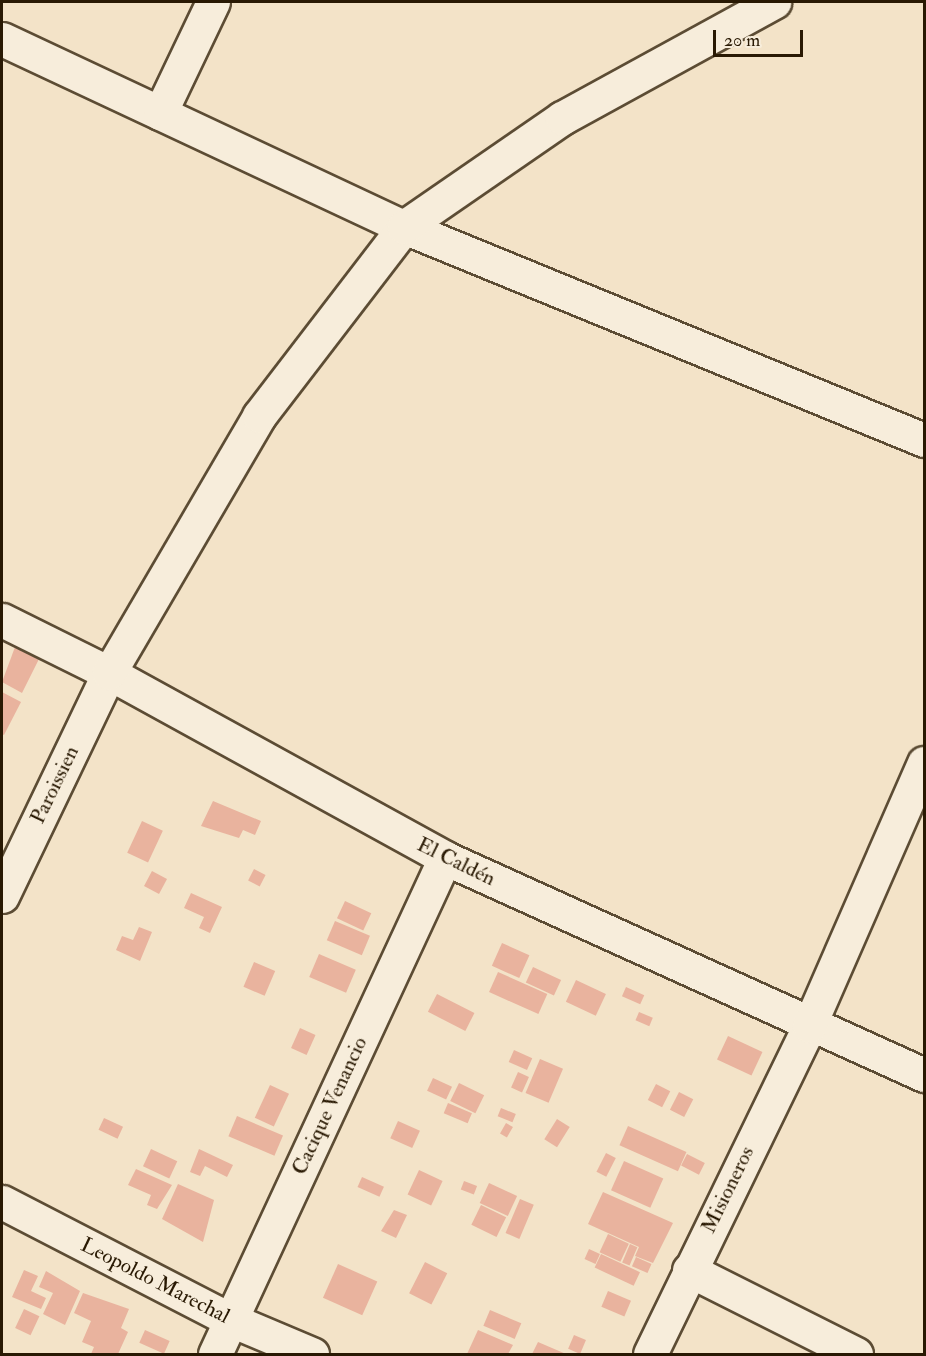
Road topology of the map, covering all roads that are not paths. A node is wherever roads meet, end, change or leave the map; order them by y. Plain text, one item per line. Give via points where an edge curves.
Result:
1 (213, 2) edge
2 (774, 2) edge
3 (2, 39) edge
4 (160, 113) junction
5 (404, 227) junction
6 (924, 440) edge
7 (2, 620) edge
8 (109, 673) junction
9 (924, 763) edge
10 (445, 858) junction
11 (4, 886) edge
12 (809, 1026) junction
13 (924, 1075) edge
14 (2, 1202) edge
15 (689, 1270) junction
16 (231, 1320) junction
17 (215, 1354) edge
18 (312, 1354) edge
19 (650, 1354) edge
20 (856, 1354) edge

1 - 4 street
2 - 5 street, Paroissien via 562,118
3 - 4 street
4 - 5 street
5 - 6 street
5 - 8 street, Paroissien via 259,416
7 - 8 street, El Caldén
8 - 10 street, El Caldén
8 - 11 street, Paroissien
9 - 12 street, Misioneros
10 - 12 street, El Caldén
10 - 16 street, Cacique Venancio
12 - 13 street, El Caldén
12 - 15 street, Misioneros
14 - 16 street, Leopoldo Marechal
15 - 19 street, Misioneros
15 - 20 street
16 - 17 street, Cacique Venancio
16 - 18 street, Leopoldo Marechal

